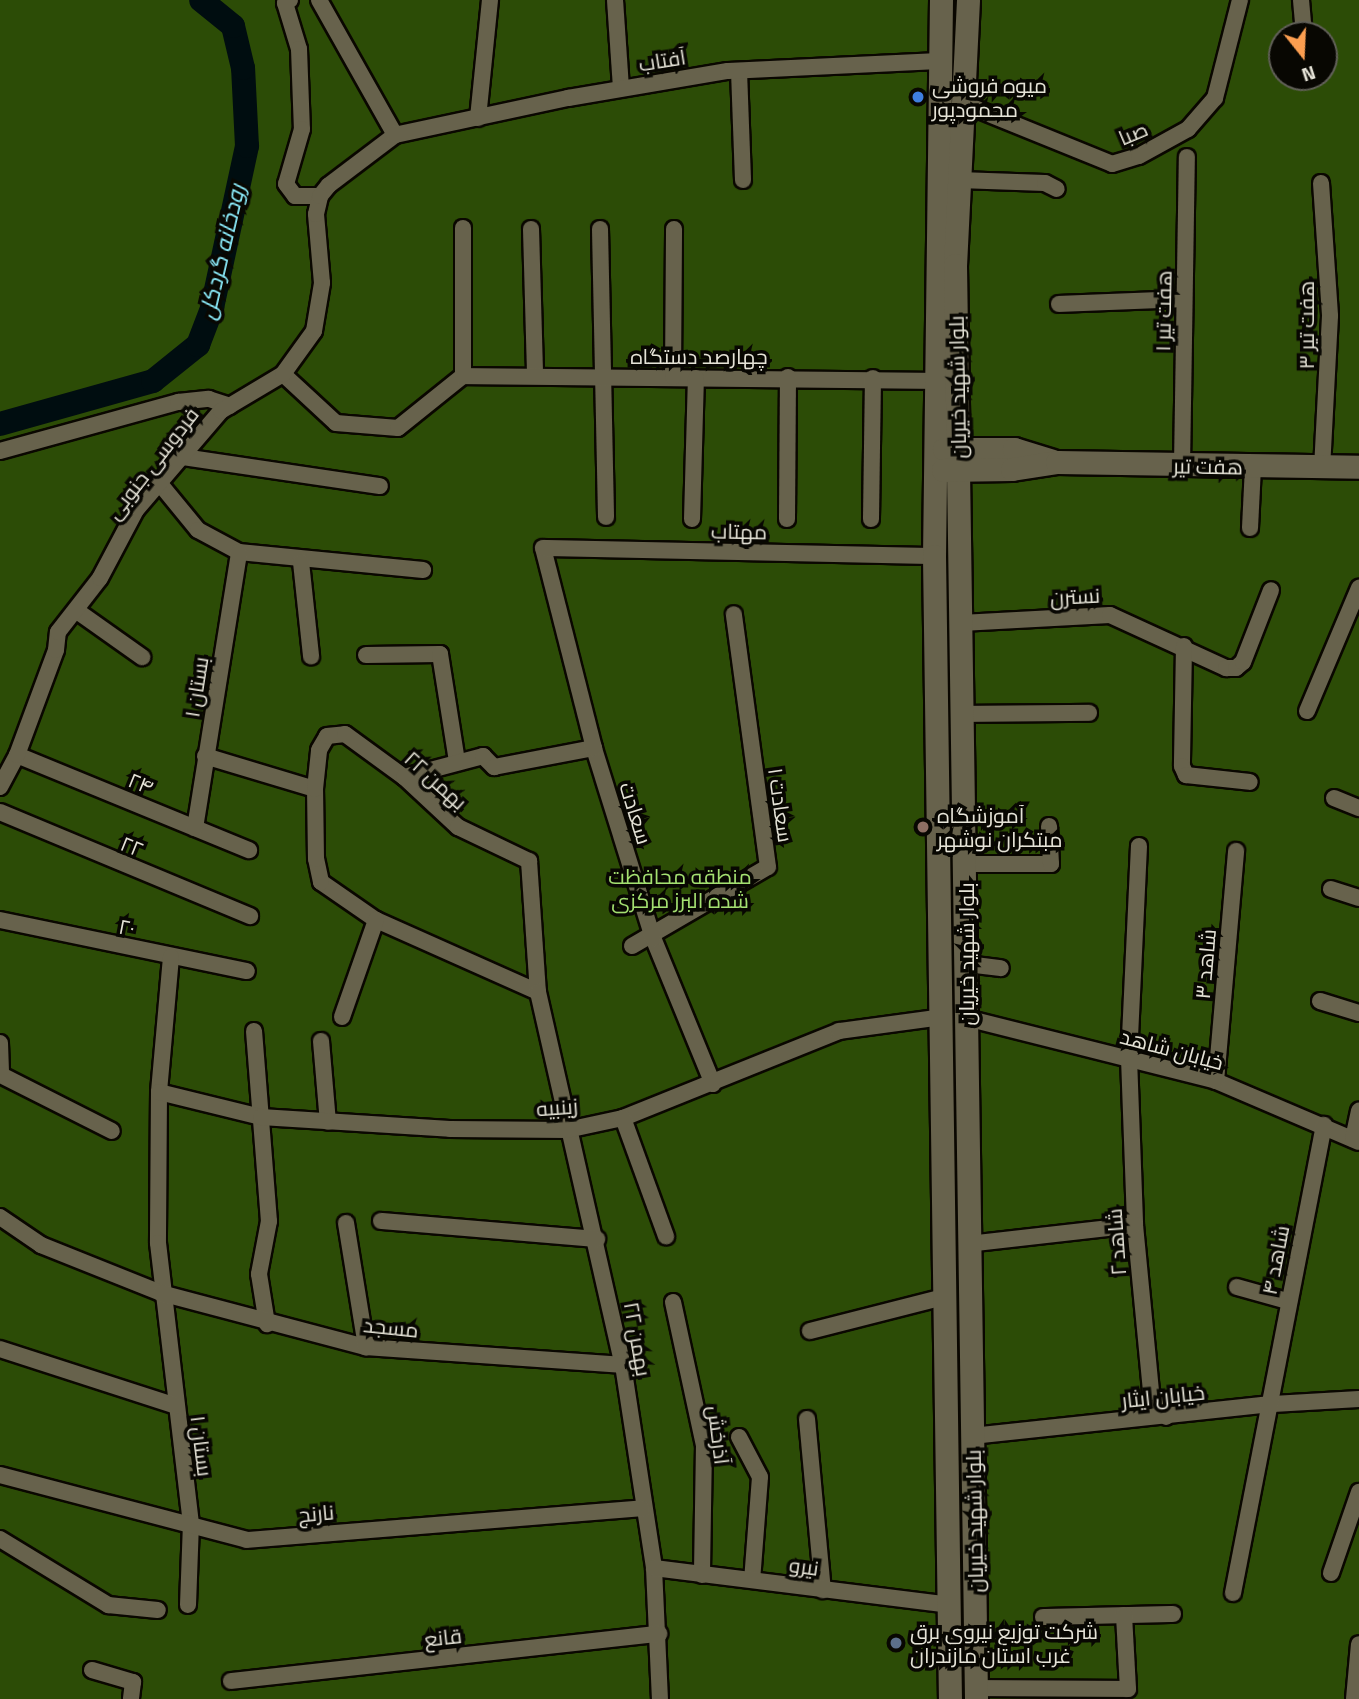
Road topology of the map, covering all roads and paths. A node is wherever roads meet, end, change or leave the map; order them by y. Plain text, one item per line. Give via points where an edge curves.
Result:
1 (319, 0) edge
2 (490, 0) edge
3 (615, 0) edge
4 (941, 0) edge
5 (968, 0) edge
6 (1240, 0) edge
7 (1301, 0) edge
8 (285, 1) edge
9 (1303, 21) edge
10 (939, 61) junction
11 (739, 71) junction
12 (621, 87) junction
13 (962, 103) junction
14 (478, 117) junction
15 (395, 135) junction
16 (1187, 157) dead end
17 (743, 180) dead end
18 (959, 180) junction
19 (1321, 183) dead end
20 (1057, 189) dead end
21 (320, 196) junction
22 (463, 228) dead end
23 (531, 229) dead end
24 (600, 229) dead end
25 (674, 229) dead end
26 (1184, 299) junction
27 (1059, 304) dead end
28 (283, 374) junction
29 (535, 375) junction
30 (463, 376) junction
31 (605, 376) junction
32 (673, 377) junction
33 (788, 377) junction
34 (696, 378) junction
35 (873, 378) junction
36 (935, 381) junction
37 (230, 406) junction
38 (0, 451) edge
39 (183, 457) junction
40 (958, 459) junction
41 (934, 460) junction
42 (1182, 466) junction
43 (1252, 466) junction
44 (1322, 467) junction
45 (1359, 467) edge
46 (161, 485) junction
47 (380, 486) dead end
48 (606, 517) dead end
49 (692, 519) dead end
50 (787, 519) dead end
51 (871, 519) dead end
52 (1250, 528) dead end
53 (543, 548) joint
54 (239, 552) junction
55 (933, 556) junction
56 (301, 562) junction
57 (423, 570) dead end
58 (1359, 588) edge
59 (1270, 590) dead end
60 (77, 611) junction
61 (734, 614) dead end
62 (961, 623) junction
63 (1184, 646) junction
64 (366, 655) dead end
65 (311, 656) dead end
66 (142, 657) dead end
67 (1307, 711) dead end
68 (1088, 713) dead end
69 (963, 714) junction
70 (594, 748) junction
71 (17, 755) junction
72 (205, 756) junction
73 (457, 761) junction
74 (404, 777) junction
75 (1251, 782) dead end
76 (0, 787) edge
77 (315, 789) junction
78 (1334, 799) dead end
79 (1359, 807) edge
80 (0, 811) edge
81 (1049, 825) dead end
82 (195, 828) junction
83 (1139, 846) dead end
84 (249, 850) dead end
85 (1236, 851) dead end
86 (966, 864) junction
87 (1331, 889) dead end
88 (1359, 898) edge
89 (250, 916) dead end
90 (0, 920) edge
91 (376, 920) junction
92 (653, 938) junction
93 (632, 946) dead end
94 (171, 957) junction
95 (967, 964) junction
96 (1001, 968) dead end
97 (247, 971) dead end
98 (538, 992) junction
99 (1320, 1001) dead end
100 (1359, 1013) edge
101 (342, 1017) dead end
102 (943, 1017) junction
103 (966, 1018) junction
104 (254, 1031) dead end
105 (321, 1041) dead end
106 (0, 1043) edge
107 (1129, 1058) junction
108 (1216, 1081) junction
109 (713, 1084) junction
110 (159, 1091) junction
111 (1359, 1111) edge
112 (261, 1117) junction
113 (623, 1118) junction
114 (328, 1122) junction
115 (1324, 1125) junction
116 (112, 1130) dead end
117 (567, 1130) junction
118 (1356, 1141) edge
119 (0, 1217) edge
120 (381, 1221) dead end
121 (346, 1223) dead end
122 (1135, 1226) junction
123 (0, 1231) edge
124 (666, 1236) dead end
125 (597, 1238) junction
126 (968, 1244) junction
127 (41, 1245) junction
128 (1237, 1287) dead end
129 (161, 1293) junction
130 (943, 1297) junction
131 (1287, 1301) junction
132 (673, 1303) dead end
133 (267, 1324) junction
134 (810, 1331) dead end
135 (366, 1348) junction
136 (0, 1349) edge
137 (623, 1365) junction
138 (1359, 1399) edge
139 (1273, 1404) junction
140 (176, 1406) junction
141 (1166, 1417) junction
142 (807, 1419) dead end
143 (739, 1437) dead end
144 (972, 1437) junction
145 (0, 1475) edge
146 (1359, 1492) edge
147 (642, 1508) junction
148 (191, 1523) junction
149 (0, 1539) edge
150 (654, 1568) junction
151 (1331, 1573) dead end
152 (702, 1575) junction
153 (752, 1580) junction
154 (823, 1590) junction
155 (1233, 1593) dead end
156 (188, 1605) dead end
157 (949, 1605) junction
158 (158, 1610) dead end
159 (1173, 1614) dead end
160 (1124, 1615) junction
161 (1042, 1617) dead end
162 (659, 1633) junction
163 (1359, 1644) edge
164 (92, 1670) dead end
165 (231, 1682) dead end
166 (976, 1694) edge
167 (131, 1699) edge
168 (660, 1699) edge
169 (950, 1699) edge
170 (1354, 1699) edge

1 - 15 street
2 - 14 street
3 - 12 street
4 - 10 main road, بلوار شهید خیریان
5 - 13 main road, بلوار شهید خیریان
6 - 13 street, صبا via 1215,98 1188,129 1139,156 1112,164
7 - 9 street
8 - 21 street via 299,49 302,129 286,184 295,196
10 - 11 street, آفتاب
10 - 36 main road, بلوار شهید خیریان
11 - 12 street, آفتاب
11 - 17 street
12 - 14 street, آفتاب
13 - 18 main road, بلوار شهید خیریان
14 - 15 street, آفتاب
15 - 21 street
16 - 26 street, هفت تیر ۱
18 - 20 street via 1045,183
18 - 40 main road, بلوار شهید خیریان via 955,265
19 - 44 street, هفت تیر ۳ via 1330,316
21 - 28 street, فردوسی جنوبی via 316,214 322,284 314,331
22 - 30 street
23 - 29 street
24 - 31 street
25 - 32 street
26 - 27 street
26 - 42 street, هفت تیر ۱
28 - 30 street via 337,423 398,428
28 - 37 street, فردوسی جنوبی
29 - 30 street, چهارصد دستگاه
29 - 31 street, چهارصد دستگاه
31 - 32 street, چهارصد دستگاه
31 - 48 street
32 - 34 street, چهارصد دستگاه
33 - 34 street, چهارصد دستگاه
33 - 35 street, چهارصد دستگاه
33 - 50 street
34 - 49 street
35 - 36 street, چهارصد دستگاه
35 - 51 street
36 - 41 main road, بلوار شهید خیریان
37 - 38 street via 209,399 178,402
37 - 39 street, فردوسی جنوبی
39 - 46 street, فردوسی جنوبی
39 - 47 street
40 - 41 main road, هفت تیر
40 - 42 main road, هفت تیر via 1014,449 1057,462
40 - 62 main road, بلوار شهید خیریان
41 - 55 main road, بلوار شهید خیریان
42 - 43 main road, هفت تیر
43 - 44 main road, هفت تیر
43 - 52 street
44 - 45 main road, هفت تیر
46 - 54 street via 198,530
46 - 60 street, فردوسی جنوبی via 136,510
53 - 55 street, مهتاب
53 - 70 street, سعادت
54 - 56 street
54 - 72 street, بستان ۱
55 - 102 main road, بلوار شهید خیریان
56 - 57 street
56 - 65 street
58 - 67 street
59 - 63 street, نسترن via 1243,662 1236,668
60 - 66 street
60 - 71 street, فردوسی جنوبی via 58,632 56,650
61 - 92 street, سعادت ۱ via 768,867
62 - 63 street, نسترن via 1110,615
62 - 69 main road, بلوار شهید خیریان
63 - 75 street via 1186,775
64 - 73 street via 440,654
68 - 69 street
69 - 86 main road, بلوار شهید خیریان
70 - 73 street via 494,767 483,756
70 - 92 street, سعادت
71 - 76 street, فردوسی جنوبی
71 - 82 street, ۲۴
72 - 77 street
72 - 82 street, بستان ۱
73 - 74 street
74 - 77 street, ۲۲ بهمن via 345,734 337,733 323,741
74 - 98 street, ۲۲ بهمن via 458,827 529,861
77 - 91 street, ۲۲ بهمن via 316,859 321,882
78 - 79 street
80 - 89 street, ۲۲
81 - 86 street via 1051,864
82 - 84 street, ۲۴
83 - 107 street, شاهد ۲
85 - 108 street, شاهد ۳
86 - 95 main road, بلوار شهید خیریان
87 - 88 street
90 - 94 street, ۲۰
91 - 98 street, ۲۲ بهمن
91 - 101 street
92 - 93 street
92 - 109 street, سعادت
94 - 97 street, ۲۰
94 - 110 street, بستان ۱
95 - 96 street
95 - 103 main road, بلوار شهید خیریان
98 - 117 street, ۲۲ بهمن
99 - 100 street
102 - 103 main road
102 - 109 street, زینبیه via 839,1031
102 - 130 main road, بلوار شهید خیریان
103 - 107 street, خیابان شاهد
103 - 126 main road, بلوار شهید خیریان
104 - 112 street
105 - 114 street
106 - 116 street via 1,1075
107 - 108 street, خیابان شاهد
107 - 122 street, شاهد ۲
108 - 115 street, خیابان شاهد
109 - 113 street, زینبیه
110 - 112 street, زینبیه
110 - 129 street, بستان ۱
111 - 118 street
112 - 114 street, زینبیه
112 - 133 street via 269,1221 259,1274
113 - 117 street, زینبیه
113 - 124 street
114 - 117 street, زینبیه
115 - 118 street, خیابان شاهد
115 - 131 street, شاهد ۴
117 - 125 street, ۲۲ بهمن
119 - 127 street
120 - 125 street
121 - 135 street
122 - 126 street
122 - 141 street, شاهد ۲ via 1151,1392
123 - 127 street
125 - 137 street, ۲۲ بهمن
126 - 144 main road, بلوار شهید خیریان
127 - 129 street, مسجد
128 - 131 street
129 - 133 street, مسجد
129 - 140 street, بستان ۱
130 - 134 street
130 - 157 main road, بلوار شهید خیریان
131 - 139 street, شاهد ۴
132 - 152 street, آذرخش via 704,1445
133 - 135 street, مسجد
135 - 137 street, مسجد
136 - 140 street
137 - 147 street, ۲۲ بهمن
138 - 139 street, خیابان ایثار
139 - 141 street, خیابان ایثار
139 - 155 street, شاهد ۴
140 - 148 street, بستان ۱
141 - 144 street, خیابان ایثار
142 - 154 street
143 - 153 street via 760,1478
144 - 166 main road, بلوار شهید خیریان
145 - 148 street, نارنج
146 - 151 street
147 - 148 street, نارنج via 247,1540
147 - 150 street, ۲۲ بهمن
148 - 156 street, بستان ۱
149 - 158 street via 108,1605
150 - 152 street, نیرو
150 - 162 street, ۲۲ بهمن
152 - 153 street, نیرو
153 - 154 street, نیرو
154 - 157 street, نیرو
157 - 169 main road, بلوار شهید خیریان
159 - 160 street
160 - 161 street
160 - 166 street via 1128,1689
162 - 165 street, قانع
162 - 168 street, ۲۲ بهمن
163 - 170 street
164 - 167 street via 134,1682

